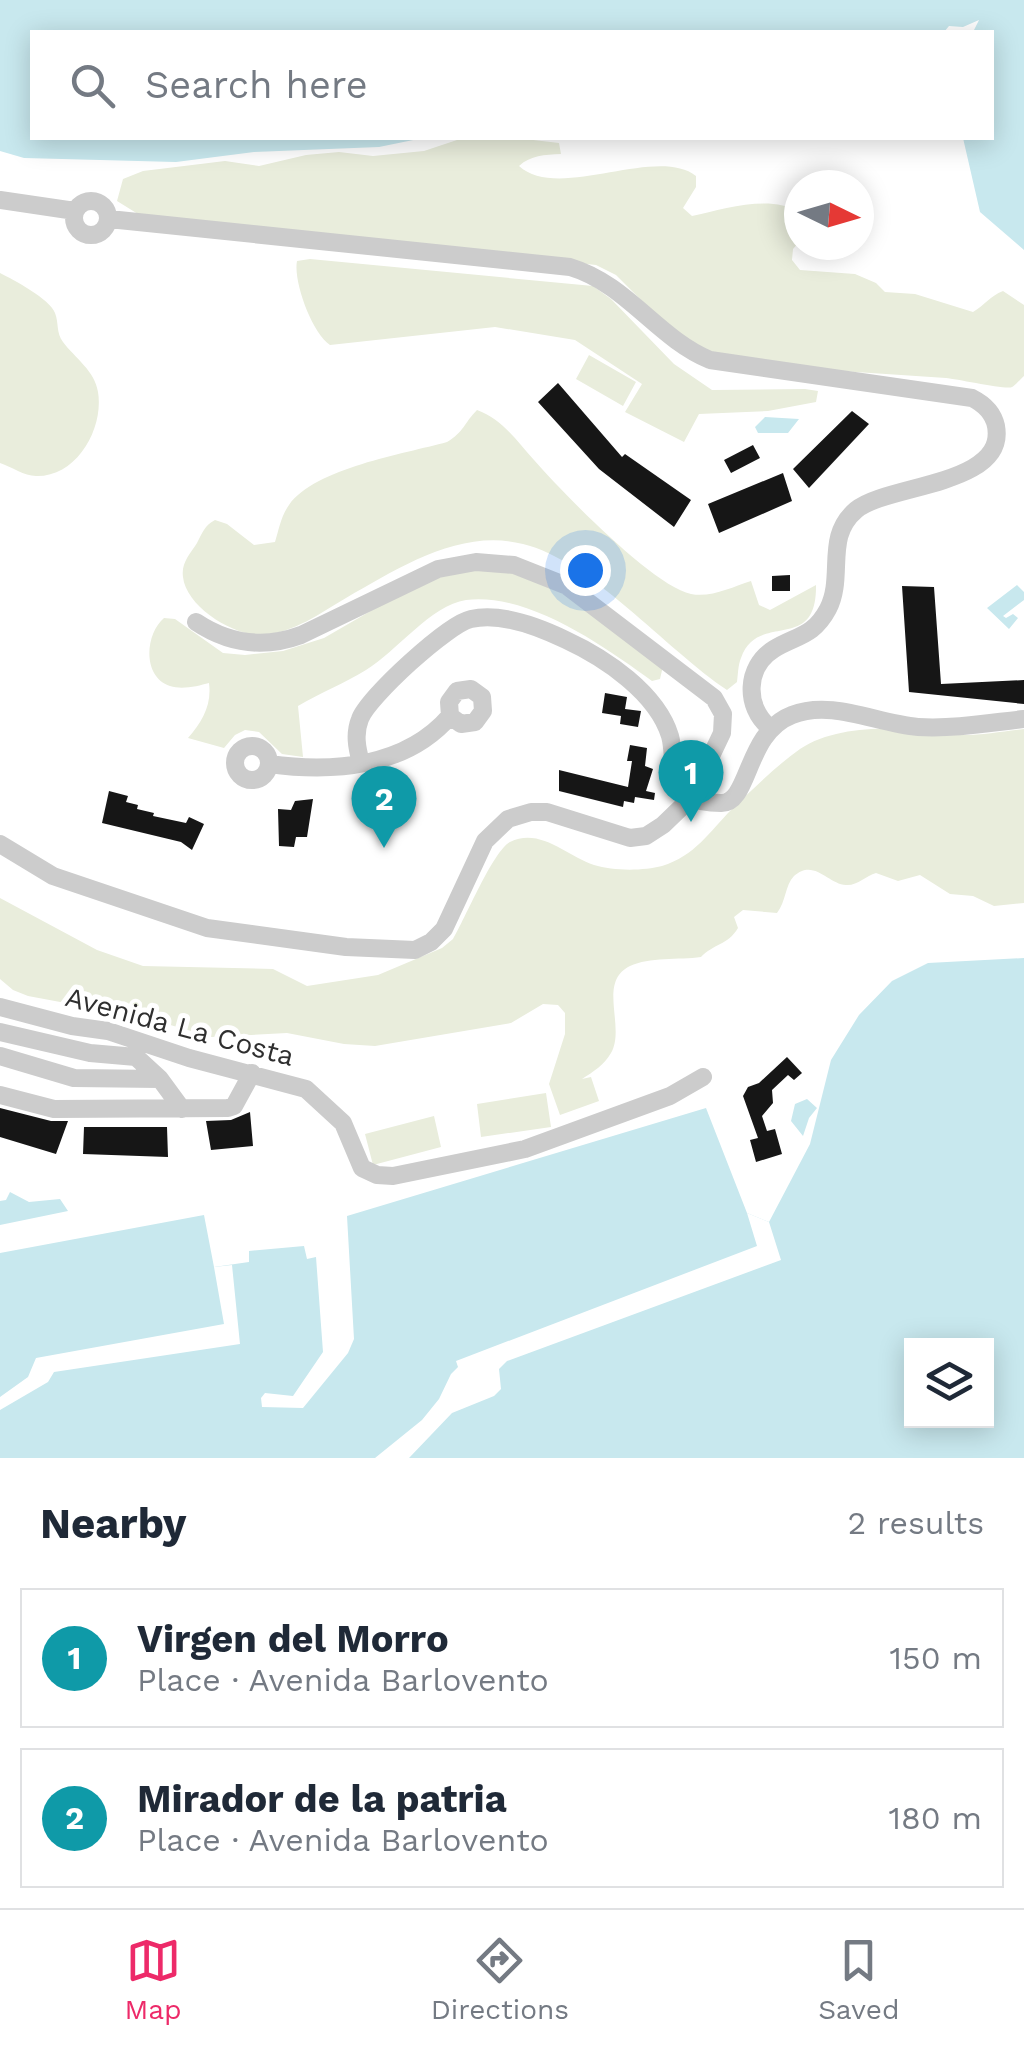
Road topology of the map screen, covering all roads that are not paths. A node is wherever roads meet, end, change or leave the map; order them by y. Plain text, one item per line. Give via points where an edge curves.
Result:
1 (0, 200) edge
2 (196, 622) dead end
3 (450, 716) dead end
4 (1024, 718) edge
5 (769, 727) junction
6 (269, 764) dead end
7 (361, 764) junction
8 (692, 798) junction
9 (0, 844) edge
10 (0, 1007) edge
11 (0, 1032) edge
12 (0, 1056) edge
13 (252, 1073) junction
14 (703, 1077) dead end
15 (160, 1078) junction
16 (0, 1095) edge
17 (182, 1109) junction

1 - 5 street via 75,211 75,224 91,236 108,219 570,267 608,282 676,341 710,360 983,404 997,431 982,462 944,481 871,501 846,522 825,614 801,638 771,652 754,676 753,706
2 - 8 street via 228,639 277,642 438,568 495,562 532,570 567,586 719,704 722,733
3 - 7 street via 432,737
4 - 5 street via 940,728 815,708
5 - 8 street via 737,796 724,803
6 - 7 street
7 - 8 street via 356,731 372,700 448,629 495,618 566,640 637,690 664,721 678,783
8 - 9 street via 655,832 635,838 547,812 508,820 480,848 440,934 404,951 207,928 53,876
10 - 13 street, Avenida La Costa
11 - 15 street via 136,1056
12 - 15 street via 74,1078
13 - 14 street, Avenida La Costa via 306,1089 343,1123 362,1168 393,1176 544,1143
13 - 17 street via 234,1106
15 - 17 street
16 - 17 street via 54,1109

